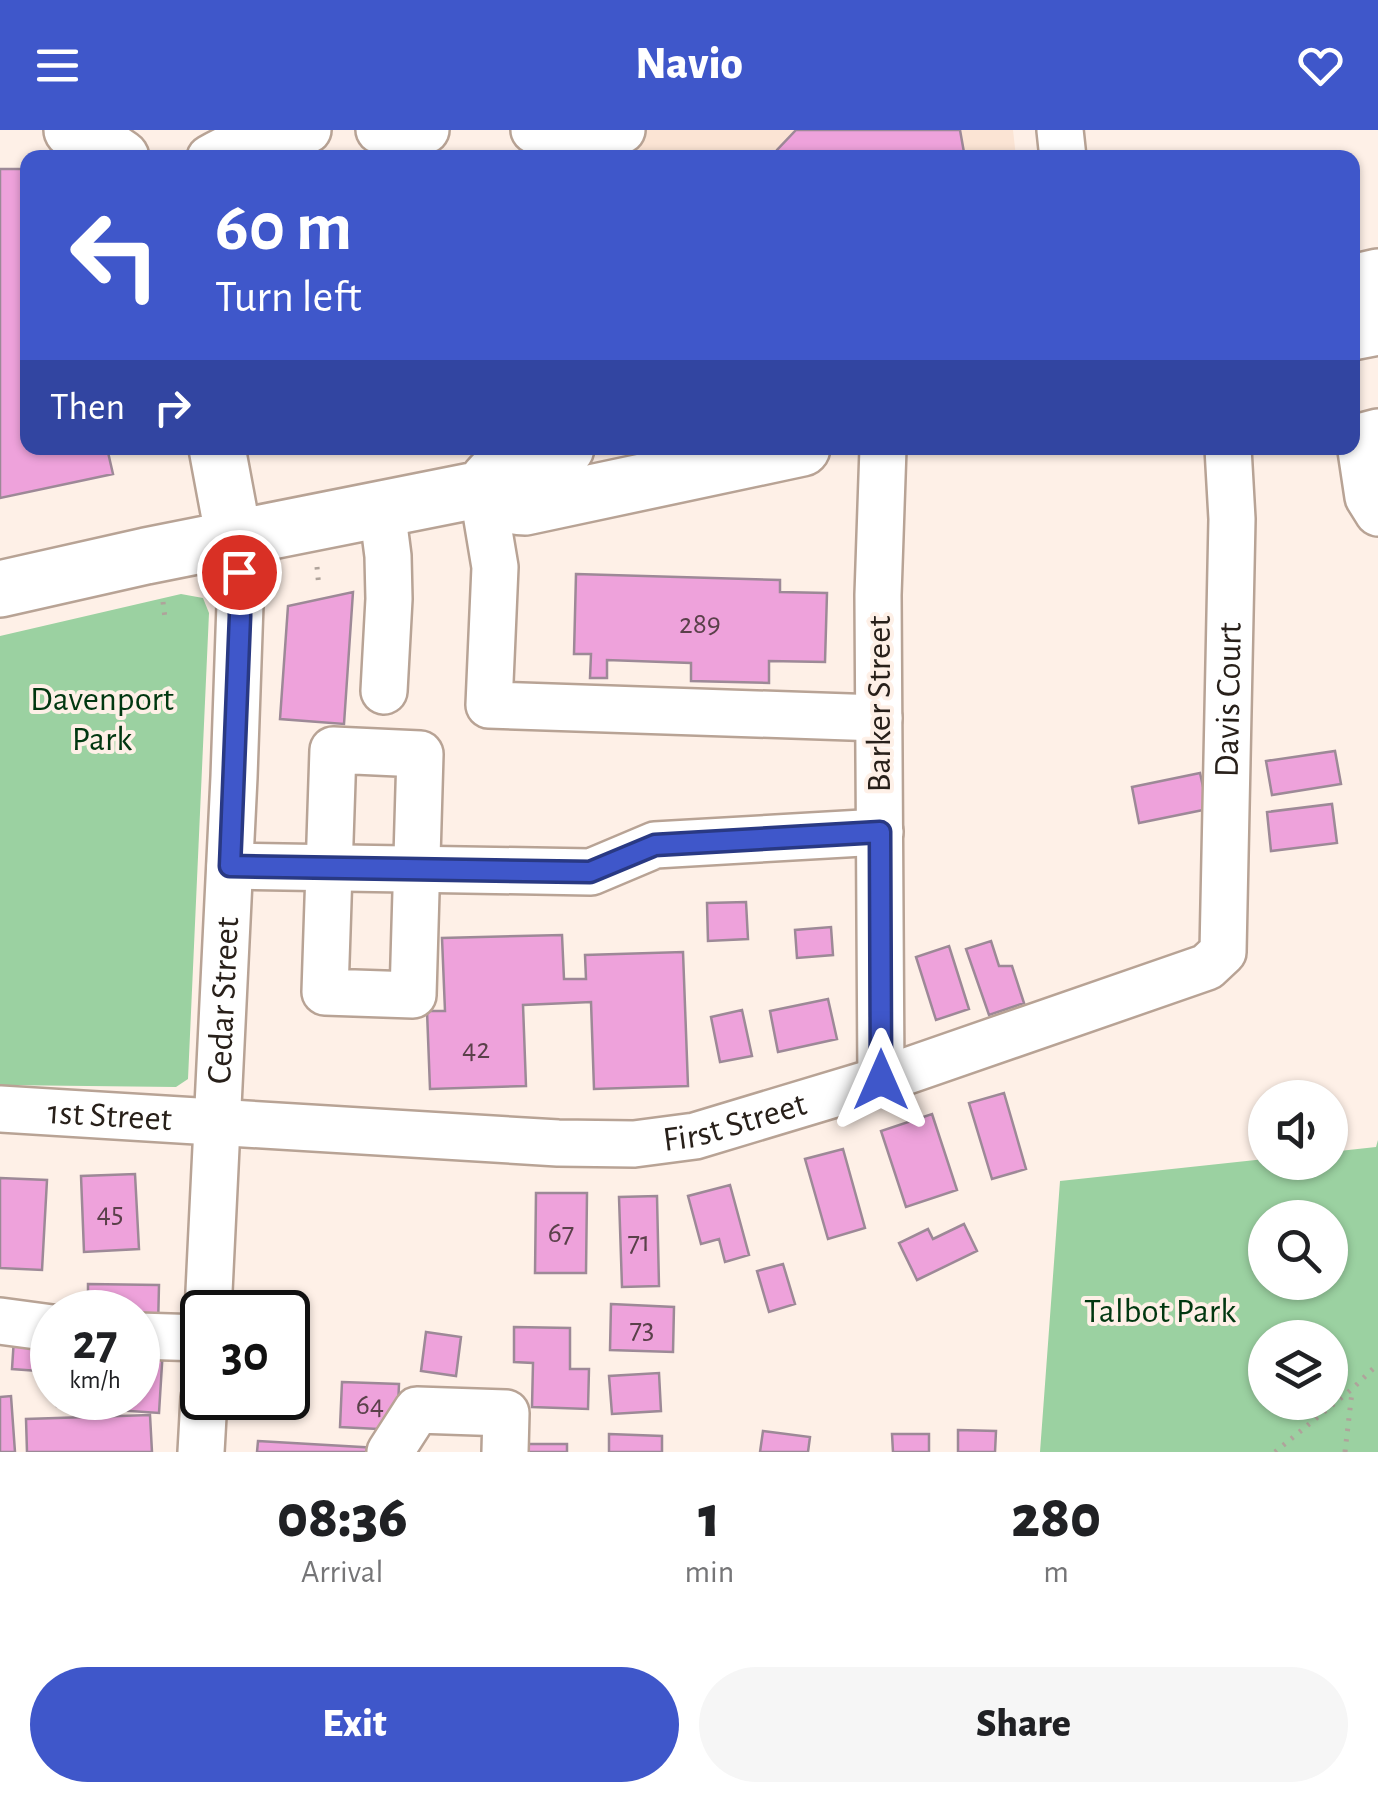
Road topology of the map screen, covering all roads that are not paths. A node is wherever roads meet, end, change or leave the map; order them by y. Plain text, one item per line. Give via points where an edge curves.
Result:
1 (72, 130) edge
2 (308, 130) edge
3 (379, 130) edge
4 (426, 130) edge
5 (534, 130) edge
6 (622, 130) edge
7 (109, 150) edge
8 (223, 150) edge
9 (1378, 432) edge
10 (218, 455) edge
11 (531, 455) edge
12 (769, 455) edge
13 (883, 455) edge
14 (1228, 455) edge
15 (482, 489) junction
16 (382, 509) junction
17 (1378, 513) edge
18 (234, 539) junction
19 (0, 589) edge
20 (384, 691) dead end
21 (879, 718) junction
22 (880, 832) junction
23 (230, 866) junction
24 (330, 866) junction
25 (416, 868) junction
26 (1223, 952) joint
27 (881, 1080) junction
28 (0, 1109) edge
29 (218, 1122) junction
30 (209, 1290) edge
31 (0, 1321) edge
32 (30, 1325) edge
33 (203, 1420) edge
34 (201, 1452) edge
35 (390, 1452) edge
36 (506, 1452) edge

1 - 7 main road
2 - 8 street via 260,135
3 - 4 street
5 - 6 street
9 - 17 street via 1360,437 1368,497
10 - 18 main road, Cedar Street
11 - 15 main road via 506,463
12 - 15 main road via 526,506 503,503
13 - 21 street, Barker Street
14 - 26 street, Davis Court
15 - 16 main road
15 - 21 street via 495,567 489,705
16 - 18 main road
16 - 20 street via 389,589
18 - 19 main road
18 - 23 street, Cedar Street via 240,604
21 - 22 street, Barker Street
22 - 25 street via 655,845 590,872
22 - 27 street, Barker Street
23 - 24 street
23 - 29 street, Cedar Street
24 - 25 street
24 - 25 street via 333,750 420,754
24 - 25 street via 325,992 412,994
26 - 27 street, First Street via 1207,967
27 - 29 street, First Street via 694,1136 634,1144
28 - 29 street, 1st Street
29 - 30 street, Cedar Street
31 - 32 street
33 - 34 street
35 - 36 street via 417,1410 506,1413

